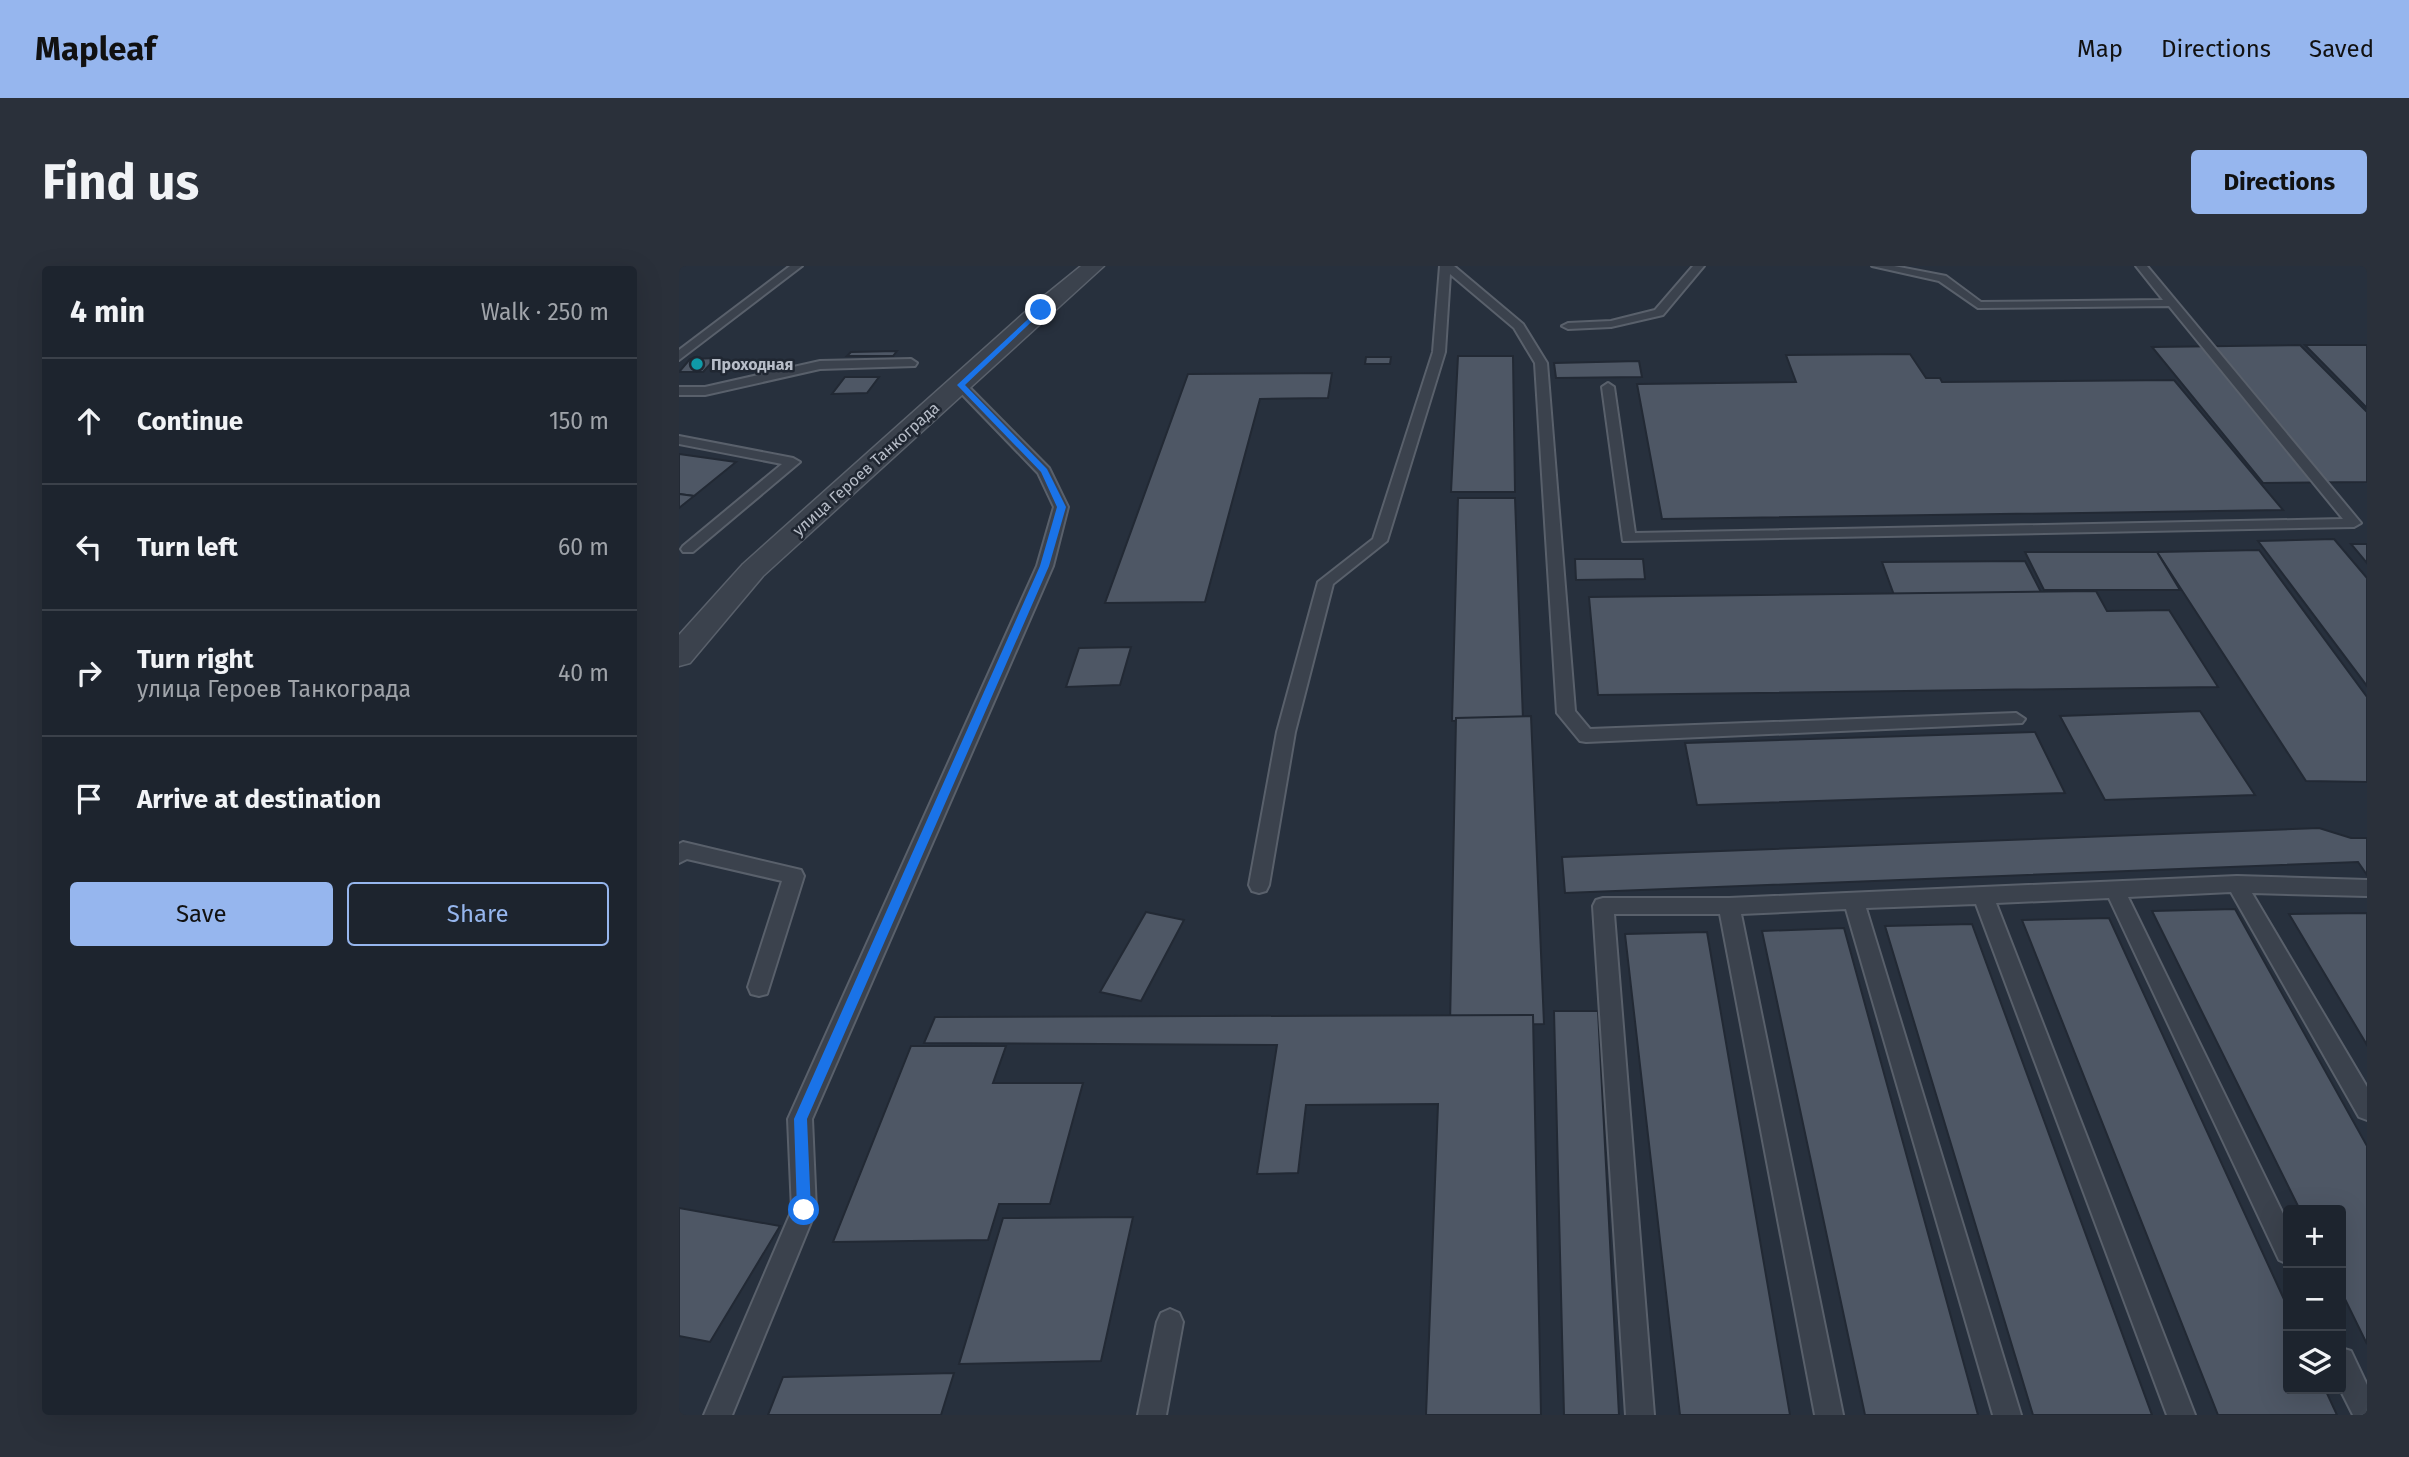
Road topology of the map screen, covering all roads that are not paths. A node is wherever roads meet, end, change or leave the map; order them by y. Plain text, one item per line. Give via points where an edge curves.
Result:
1 (797, 266) edge
2 (1094, 266) edge
3 (1446, 266) edge
4 (1699, 266) edge
5 (1877, 266) edge
6 (2141, 266) edge
7 (2170, 303) junction
8 (1567, 326) dead end
9 (679, 356) edge
10 (911, 363) dead end
11 (960, 385) junction
12 (1608, 387) dead end
13 (679, 391) edge
14 (679, 440) edge
15 (2360, 523) edge
16 (688, 549) dead end
17 (679, 654) edge
18 (2016, 719) dead end
19 (679, 855) edge
20 (2237, 884) junction
21 (1259, 885) dead end
22 (2367, 888) edge
23 (2115, 890) junction
24 (1983, 895) junction
25 (1854, 901) junction
26 (1729, 906) junction
27 (759, 987) dead end
28 (2367, 1109) edge
29 (2283, 1241) edge
30 (1170, 1322) dead end
31 (2346, 1371) edge
32 (718, 1415) edge
33 (1152, 1415) edge
34 (1640, 1415) edge
35 (1829, 1415) edge
36 (2007, 1415) edge
37 (2181, 1415) edge
38 (2367, 1415) edge

1 - 9 lane
2 - 11 street, улица Героев Танкограда
3 - 18 lane via 1519,326 1541,363 1566,713 1586,736
3 - 21 lane via 1439,352 1380,541 1326,582 1286,732
4 - 8 lane via 1659,313 1611,324
5 - 7 lane via 1943,278 1977,304
6 - 7 lane
7 - 15 lane
10 - 13 lane via 820,365 705,391
11 - 17 street, улица Героев Танкограда via 753,570
11 - 32 lane via 1044,471 1062,507 1045,566 800,1119 804,1210
12 - 15 lane via 1628,538
14 - 16 lane via 793,462
19 - 27 lane via 683,850 794,876
20 - 22 lane
20 - 23 lane
20 - 28 lane
23 - 24 lane
23 - 29 lane
24 - 25 lane
24 - 37 lane
25 - 26 lane
25 - 36 lane
26 - 34 lane via 1603,906
26 - 35 lane
30 - 33 lane
31 - 38 lane

